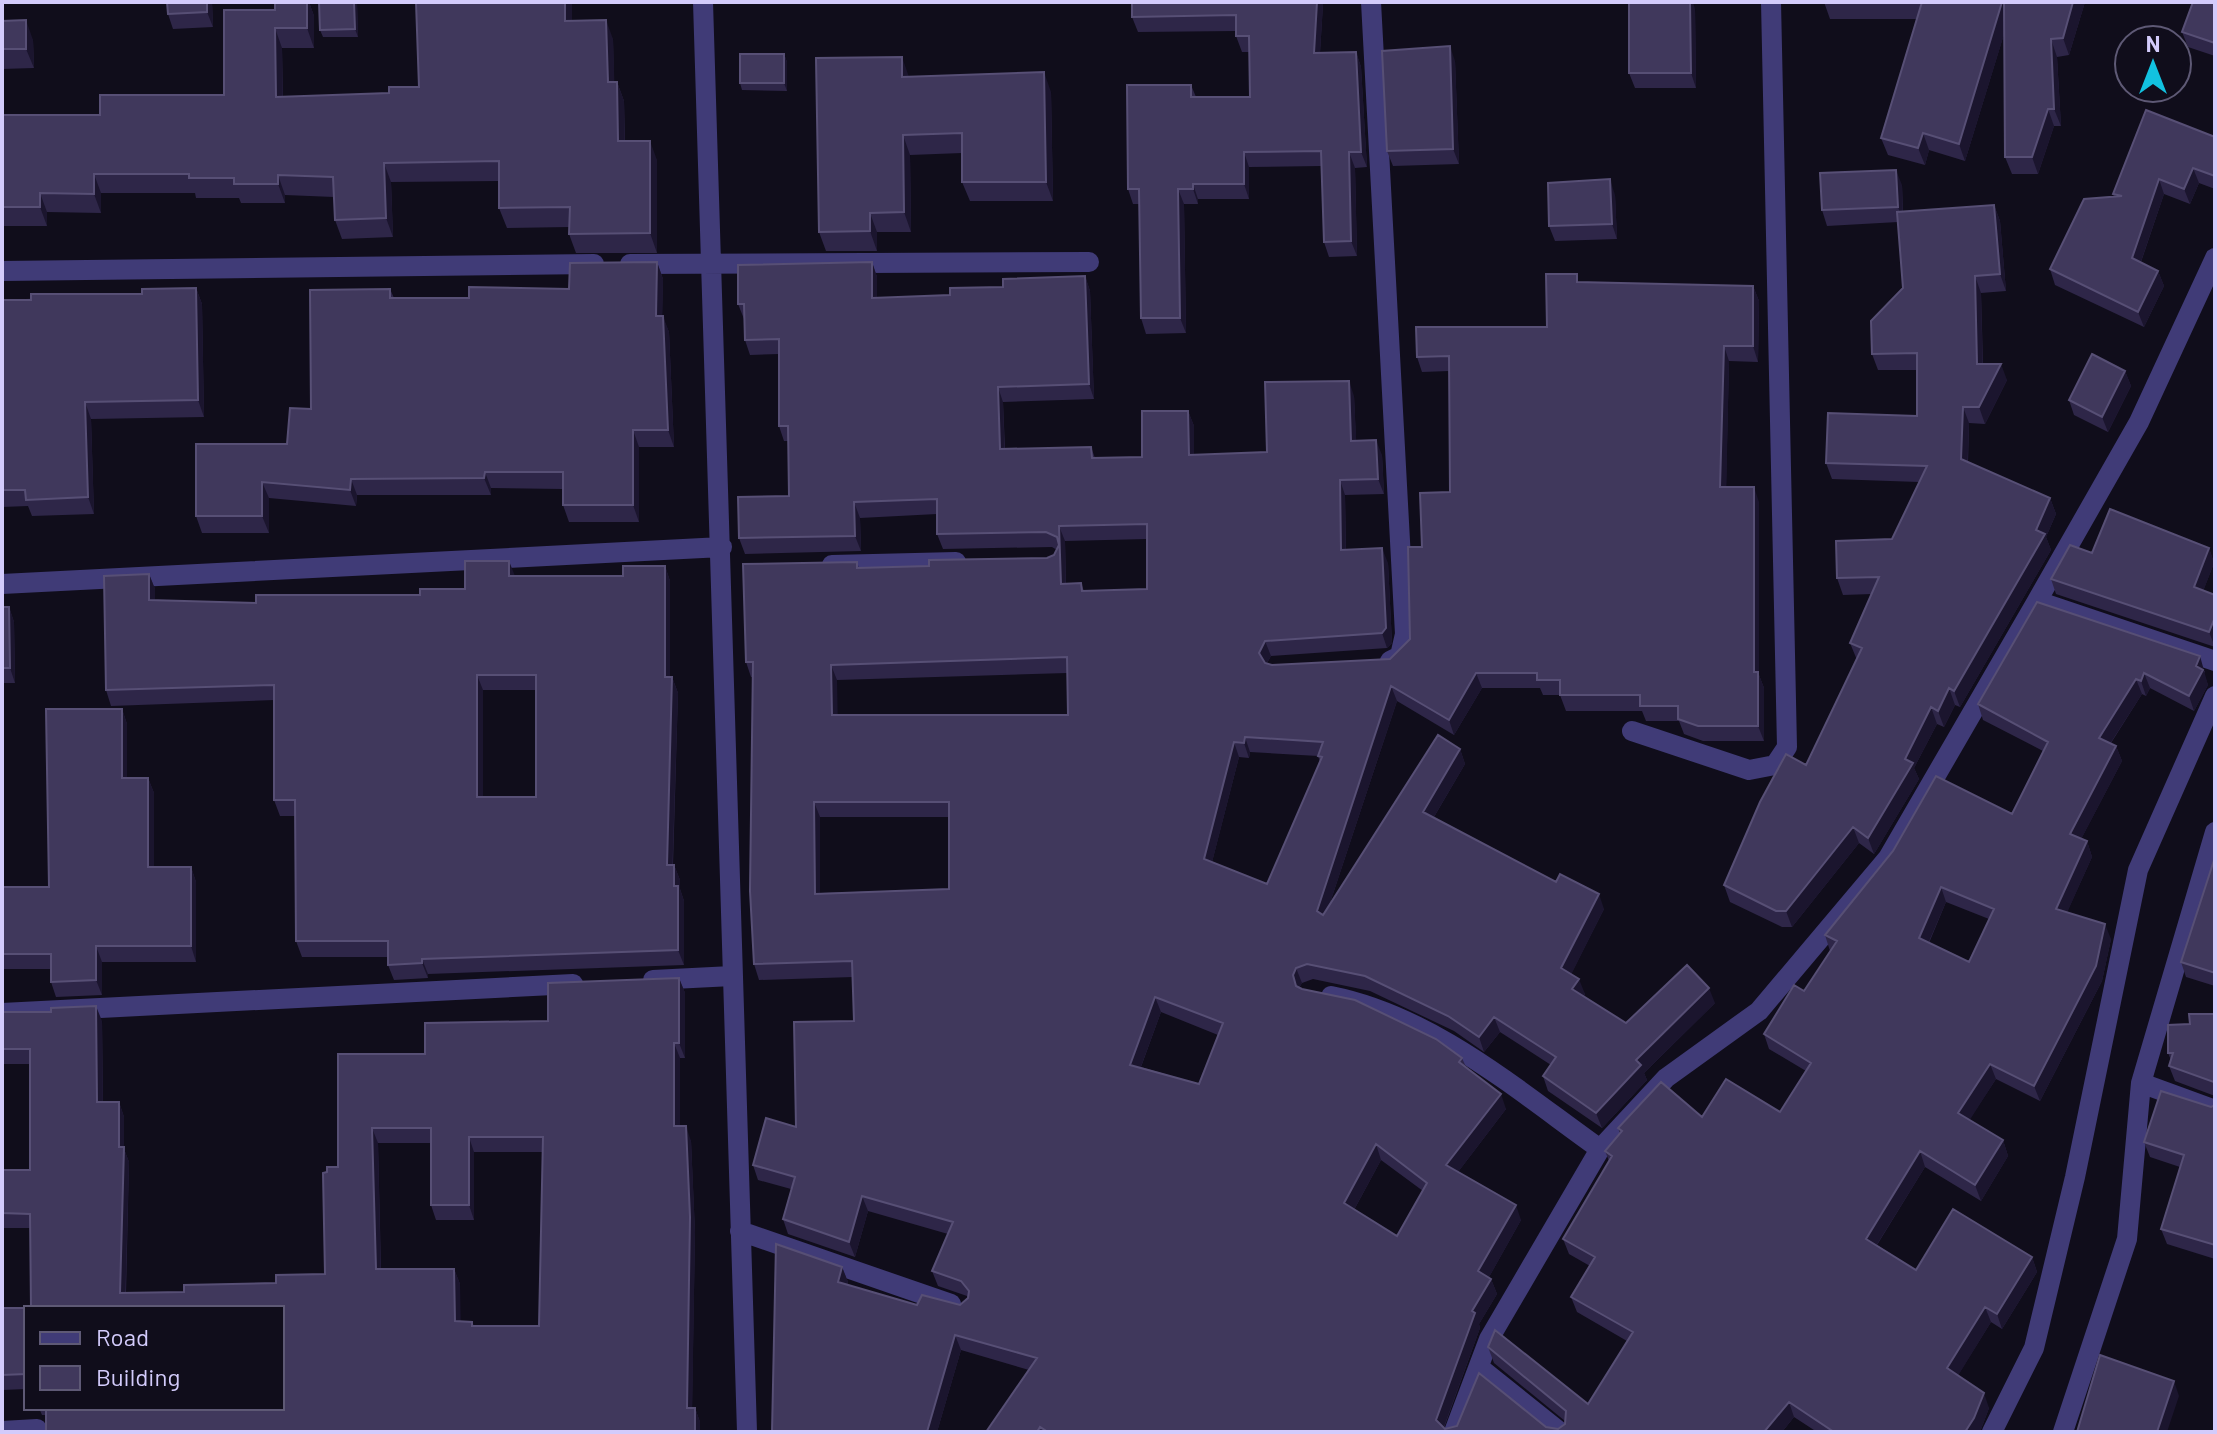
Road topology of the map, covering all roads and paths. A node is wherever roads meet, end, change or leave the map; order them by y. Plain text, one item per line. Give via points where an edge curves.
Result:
1 (703, 2) edge
2 (1371, 2) edge
3 (1771, 2) edge
4 (2215, 258) edge
5 (1089, 262) dead end
6 (713, 263) junction
7 (2, 271) edge
8 (727, 560) junction
9 (973, 562) edge
10 (816, 565) edge
11 (2, 584) edge
12 (2037, 601) junction
13 (2215, 661) edge
14 (1365, 663) edge
15 (2215, 696) edge
16 (1632, 731) dead end
17 (2215, 832) edge
18 (732, 976) junction
19 (636, 981) edge
20 (589, 983) edge
21 (1311, 992) edge
22 (2, 1013) edge
23 (2141, 1083) junction
24 (2215, 1110) edge
25 (1600, 1149) junction
26 (740, 1231) junction
27 (962, 1308) edge
28 (1480, 1368) junction
29 (37, 1429) dead end
30 (2, 1431) edge
31 (747, 1432) edge
32 (1454, 1432) edge
33 (1560, 1432) edge
34 (1992, 1432) edge
35 (2063, 1432) edge

1 - 6 street
2 - 14 street via 1405,647 1394,661
3 - 16 street via 1787,747 1775,765 1749,770
4 - 12 street via 2139,422
5 - 6 street
6 - 7 street
6 - 8 street
8 - 11 street
8 - 18 street
9 - 10 street
12 - 13 street
12 - 25 street via 1888,858 1759,1011 1666,1078
15 - 34 street via 2138,870 2034,1348
17 - 23 street
18 - 19 street
18 - 26 street
20 - 22 street
21 - 25 street via 1365,1003 1448,1043
23 - 24 street
23 - 35 street via 2127,1239
25 - 28 street via 1489,1339
26 - 27 street
26 - 31 street
28 - 32 street
28 - 33 street
29 - 30 street

